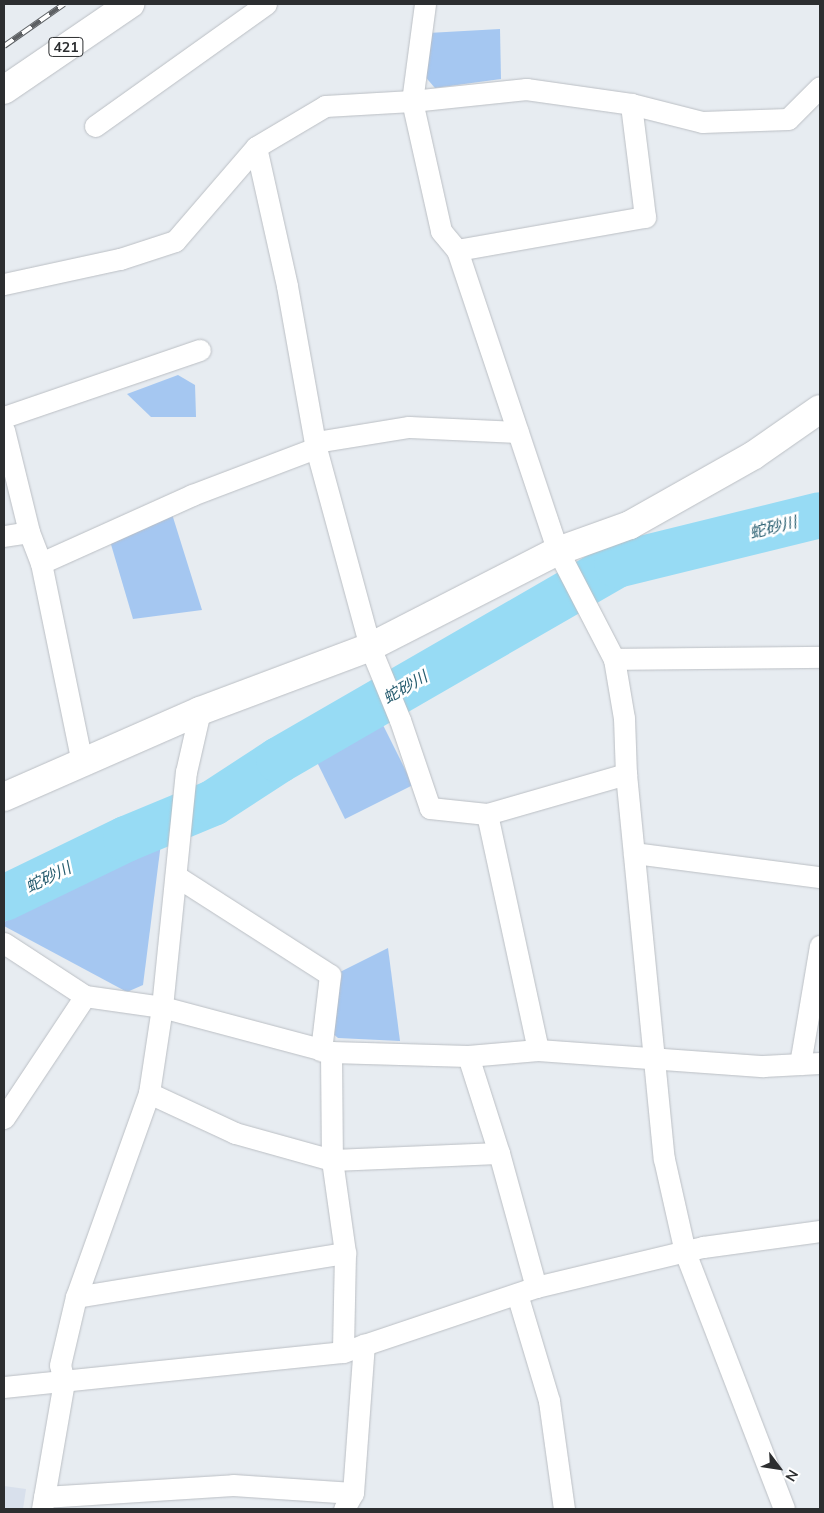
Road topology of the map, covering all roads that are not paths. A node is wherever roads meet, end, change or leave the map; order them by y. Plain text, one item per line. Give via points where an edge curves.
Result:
1 (130, 4) edge
2 (266, 4) edge
3 (425, 4) edge
4 (820, 88) edge
5 (4, 90) edge
6 (412, 102) junction
7 (631, 104) junction
8 (95, 126) dead end
9 (256, 147) junction
10 (457, 250) junction
11 (4, 284) edge
12 (200, 350) dead end
13 (820, 409) edge
14 (4, 417) edge
15 (4, 430) edge
16 (518, 432) junction
17 (316, 445) junction
18 (29, 532) junction
19 (4, 536) edge
20 (558, 551) junction
21 (41, 563) junction
22 (370, 647) junction
23 (820, 658) edge
24 (614, 659) junction
25 (200, 711) junction
26 (82, 763) junction
27 (626, 774) junction
28 (4, 797) edge
29 (487, 814) junction
30 (634, 853) junction
31 (176, 876) junction
32 (820, 877) edge
33 (4, 943) edge
34 (820, 946) edge
35 (85, 996) junction
36 (162, 1007) junction
37 (538, 1050) junction
38 (326, 1051) junction
39 (468, 1056) junction
40 (652, 1056) junction
41 (810, 1064) edge
42 (150, 1093) junction
43 (4, 1118) edge
44 (499, 1153) junction
45 (332, 1160) junction
46 (820, 1231) edge
47 (685, 1252) junction
48 (345, 1253) junction
49 (526, 1290) junction
50 (76, 1297) junction
51 (364, 1344) junction
52 (343, 1352) junction
53 (64, 1382) junction
54 (4, 1387) edge
55 (348, 1501) edge
56 (43, 1503) edge
57 (564, 1509) edge
58 (784, 1509) edge

1 - 5 main road, 421
2 - 8 street
3 - 6 street
4 - 7 street via 788,119 702,122
6 - 7 street via 526,89
6 - 9 street via 325,106
6 - 10 street via 441,231
7 - 10 street via 645,217
9 - 11 street via 175,241 120,259
9 - 17 street via 288,286
10 - 16 street
12 - 14 street
13 - 20 main road via 754,455 630,526
15 - 18 street
16 - 17 street via 409,427
16 - 20 street
17 - 21 street via 192,495
17 - 22 street
18 - 19 street
18 - 21 street
20 - 22 main road
20 - 24 street
21 - 26 street
22 - 25 main road
22 - 29 street via 400,720 430,808
23 - 24 street
24 - 27 street via 624,718
25 - 26 main road
25 - 31 street via 186,772
26 - 28 main road
27 - 29 street
27 - 30 street
29 - 37 street
30 - 32 street
30 - 40 street
31 - 36 street
31 - 38 street via 330,975
33 - 35 street
34 - 41 street
35 - 36 street
35 - 43 street
36 - 38 street
36 - 42 street
37 - 39 street
37 - 40 street
38 - 39 street
38 - 45 street
39 - 44 street
40 - 41 street via 763,1066
40 - 47 street via 664,1159
42 - 45 street via 235,1133
42 - 50 street
44 - 45 street
44 - 49 street
45 - 48 street
46 - 47 street
47 - 49 street
47 - 58 street
48 - 50 street
48 - 52 street
49 - 51 street
49 - 57 street via 549,1401
50 - 53 street via 60,1365
51 - 52 street
51 - 55 street
52 - 53 street
53 - 54 street
53 - 56 street
55 - 56 street via 233,1485

